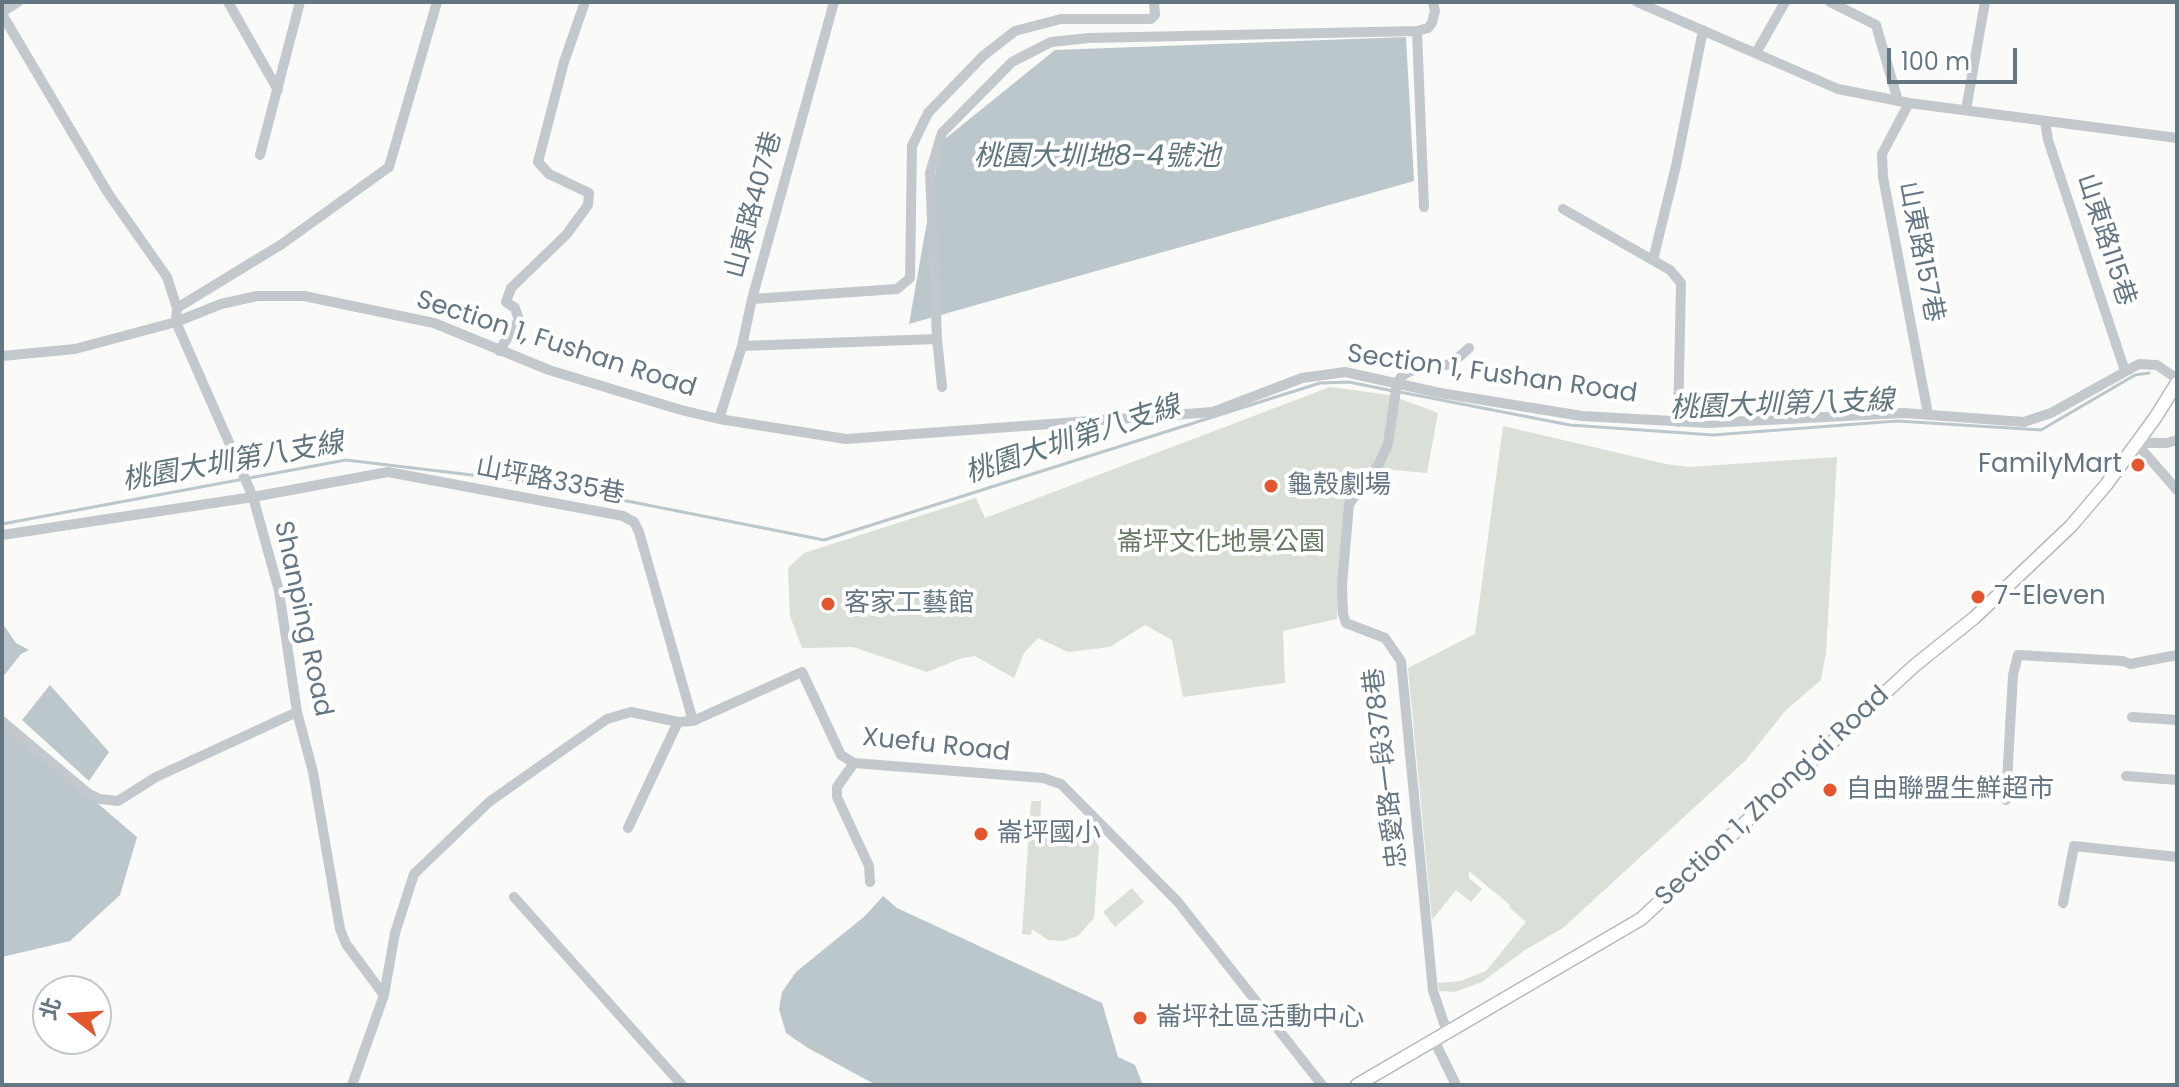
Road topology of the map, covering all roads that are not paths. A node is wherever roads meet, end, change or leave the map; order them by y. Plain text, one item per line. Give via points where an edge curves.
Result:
1 (18, 2) edge
2 (228, 2) edge
3 (300, 2) edge
4 (437, 2) edge
5 (585, 2) edge
6 (834, 2) edge
7 (1154, 2) edge
8 (1433, 2) edge
9 (1637, 2) edge
10 (1785, 2) edge
11 (1830, 2) edge
12 (1985, 2) edge
13 (2, 13) edge
14 (1703, 30) junction
15 (1417, 31) junction
16 (1756, 53) junction
17 (278, 90) junction
18 (1903, 102) junction
19 (1966, 110) junction
20 (2045, 122) junction
21 (2177, 138) edge
22 (260, 155) dead end
23 (1424, 207) dead end
24 (1563, 209) dead end
25 (1653, 260) junction
26 (752, 299) junction
27 (177, 308) junction
28 (176, 322) junction
29 (937, 339) junction
30 (742, 346) junction
31 (1469, 348) dead end
32 (499, 351) junction
33 (2, 356) edge
34 (2125, 371) junction
35 (2177, 381) edge
36 (942, 387) dead end
37 (1396, 389) junction
38 (1928, 414) junction
39 (719, 419) junction
40 (1678, 422) junction
41 (2177, 440) edge
42 (2136, 443) junction
43 (2177, 490) edge
44 (253, 497) junction
45 (2, 535) edge
46 (2177, 655) edge
47 (297, 712) junction
48 (2132, 717) dead end
49 (2177, 720) edge
50 (2, 721) edge
51 (693, 721) junction
52 (678, 722) junction
53 (854, 763) junction
54 (2126, 776) dead end
55 (2177, 780) edge
56 (2006, 800) dead end
57 (628, 828) dead end
58 (2177, 857) edge
59 (870, 882) dead end
60 (514, 897) dead end
61 (2063, 903) dead end
62 (384, 995) junction
63 (1447, 1032) junction
64 (1434, 1040) junction
65 (352, 1085) edge
66 (682, 1085) edge
67 (1322, 1085) edge
68 (1357, 1085) edge
69 (1456, 1085) edge

1 - 13 street
2 - 17 street
3 - 17 street
4 - 27 street via 389,167 282,244
5 - 32 street via 538,162 549,174 589,193 588,205 566,235 511,288 506,302 519,320
6 - 26 street, 山東路407巷
7 - 26 street via 1151,19 1061,19 1015,31 928,113 912,146 910,278 897,289
8 - 15 street via 1432,23
9 - 14 street
10 - 16 street
11 - 18 street via 1876,25
12 - 19 street
13 - 27 street, Shanping Road via 108,193 167,277
14 - 16 street
14 - 25 street
15 - 23 street
15 - 29 street via 1078,38 1051,42 1012,62 942,133 930,173
16 - 18 street via 1838,89
17 - 22 street
18 - 19 street
18 - 38 street, 山東路157巷 via 1882,154 1883,177
19 - 20 street
20 - 21 street
20 - 34 street, 山東路115巷
24 - 25 street
25 - 40 street via 1681,283
26 - 30 street, 山東路407巷
27 - 28 street, Shanping Road
28 - 32 street, Section 1, Fushan Road via 257,296 304,296 434,323
28 - 33 street, Section 1, Fushan Road via 75,349
28 - 44 street, Shanping Road
29 - 30 street
29 - 36 street
30 - 39 street, 山東路407巷
31 - 37 street via 1451,364 1410,371
32 - 39 street, Section 1, Fushan Road via 591,384
34 - 35 street, Section 1, Fushan Road via 2139,364 2157,365
34 - 38 street, Section 1, Fushan Road via 2051,413 2024,422
35 - 42 main road, Section 1, Zhong'ai Road
37 - 39 street, Section 1, Fushan Road via 1345,372 1302,378 1213,412 846,439
37 - 40 street, Section 1, Fushan Road via 1582,416
37 - 63 street, 忠愛路一段378巷 via 1388,444 1349,504 1343,614 1346,623 1385,638 1401,661 1433,991
38 - 40 street, Section 1, Fushan Road
41 - 42 street
42 - 43 street
42 - 63 main road, Section 1, Zhong'ai Road via 2060,537 1641,919
44 - 45 street, 山坪路335巷
44 - 47 street, Shanping Road via 279,591
44 - 51 street, 山坪路335巷 via 388,472 623,516 639,532
46 - 56 street via 2130,664 2018,655
47 - 50 street via 156,777 118,801 89,794
47 - 62 street, Shanping Road via 313,772 340,929
48 - 49 street
51 - 52 street, Xuefu Road
51 - 53 street, Xuefu Road via 802,672 841,755
52 - 57 street
52 - 62 street, Xuefu Road via 631,712 607,719 489,802 414,874 395,933
53 - 59 street via 837,787 837,797 869,866
53 - 67 street, Xuefu Road via 1043,778 1061,784 1178,902
54 - 55 street
58 - 61 street via 2074,846
60 - 66 street
62 - 65 street
63 - 64 main road, Section 1, Zhong'ai Road
64 - 68 main road, Section 1, Zhong'ai Road
64 - 69 street

